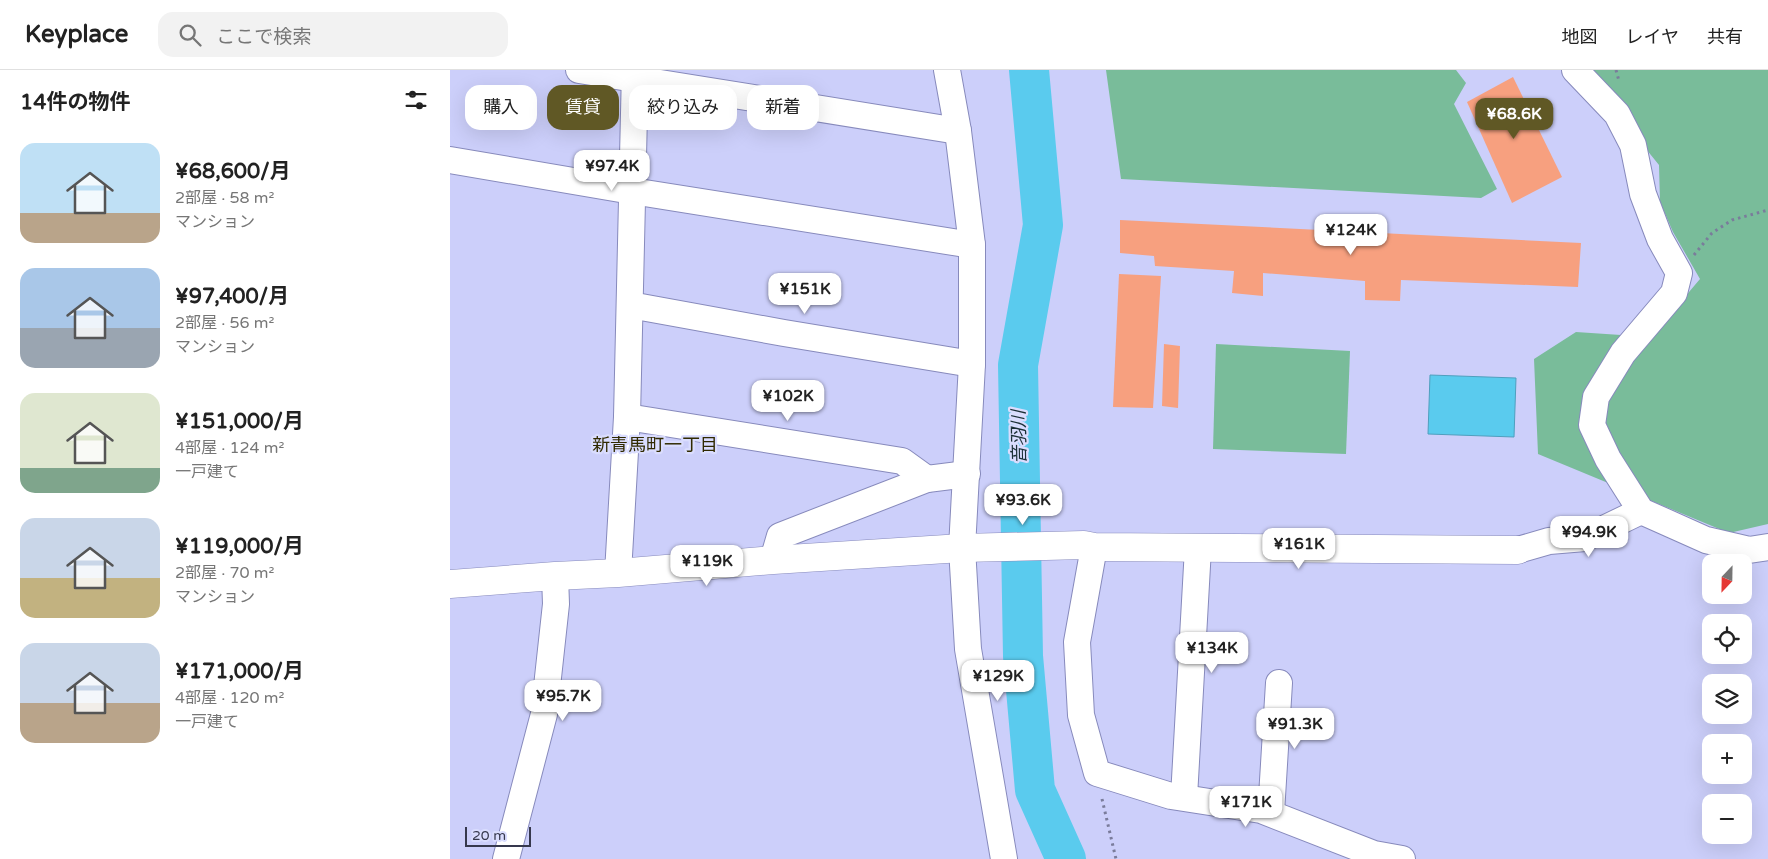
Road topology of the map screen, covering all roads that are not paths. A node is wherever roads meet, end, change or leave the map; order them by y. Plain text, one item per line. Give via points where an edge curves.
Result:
1 (579, 70) edge
2 (947, 70) edge
3 (1576, 70) edge
4 (634, 74) edge
5 (958, 131) junction
6 (450, 160) edge
7 (632, 191) junction
8 (972, 245) junction
9 (630, 305) junction
10 (972, 364) junction
11 (627, 417) junction
12 (967, 474) junction
13 (927, 478) junction
14 (1640, 511) junction
15 (1089, 546) junction
16 (962, 548) junction
17 (1198, 548) junction
18 (1768, 548) edge
19 (1518, 550) joint
20 (773, 560) junction
21 (618, 573) junction
22 (555, 576) junction
23 (450, 584) edge
24 (1279, 683) dead end
25 (1184, 797) junction
26 (1271, 814) junction
27 (506, 859) edge
28 (1004, 859) edge
29 (1402, 859) edge

1 - 4 street
2 - 5 street
3 - 14 street via 1616,114 1633,145 1643,194 1660,239 1679,273 1674,293 1623,353 1596,397 1592,425 1608,459
4 - 5 street
4 - 7 street
5 - 8 street
6 - 7 street
7 - 8 street
7 - 9 street
8 - 10 street
9 - 10 street
9 - 11 street
10 - 12 street
11 - 13 street via 902,461
11 - 21 street
12 - 13 street
12 - 16 street
13 - 20 street via 780,536
14 - 18 street via 1706,540 1749,550
14 - 19 street via 1586,538 1549,541
15 - 16 street
15 - 17 street
15 - 25 street via 1077,642 1082,716 1097,773
16 - 20 street
16 - 28 street via 968,649
17 - 19 street
17 - 25 street
20 - 21 street
21 - 22 street
22 - 23 street
22 - 27 street via 556,604 544,714
24 - 26 street
25 - 26 street
26 - 29 street via 1374,854

